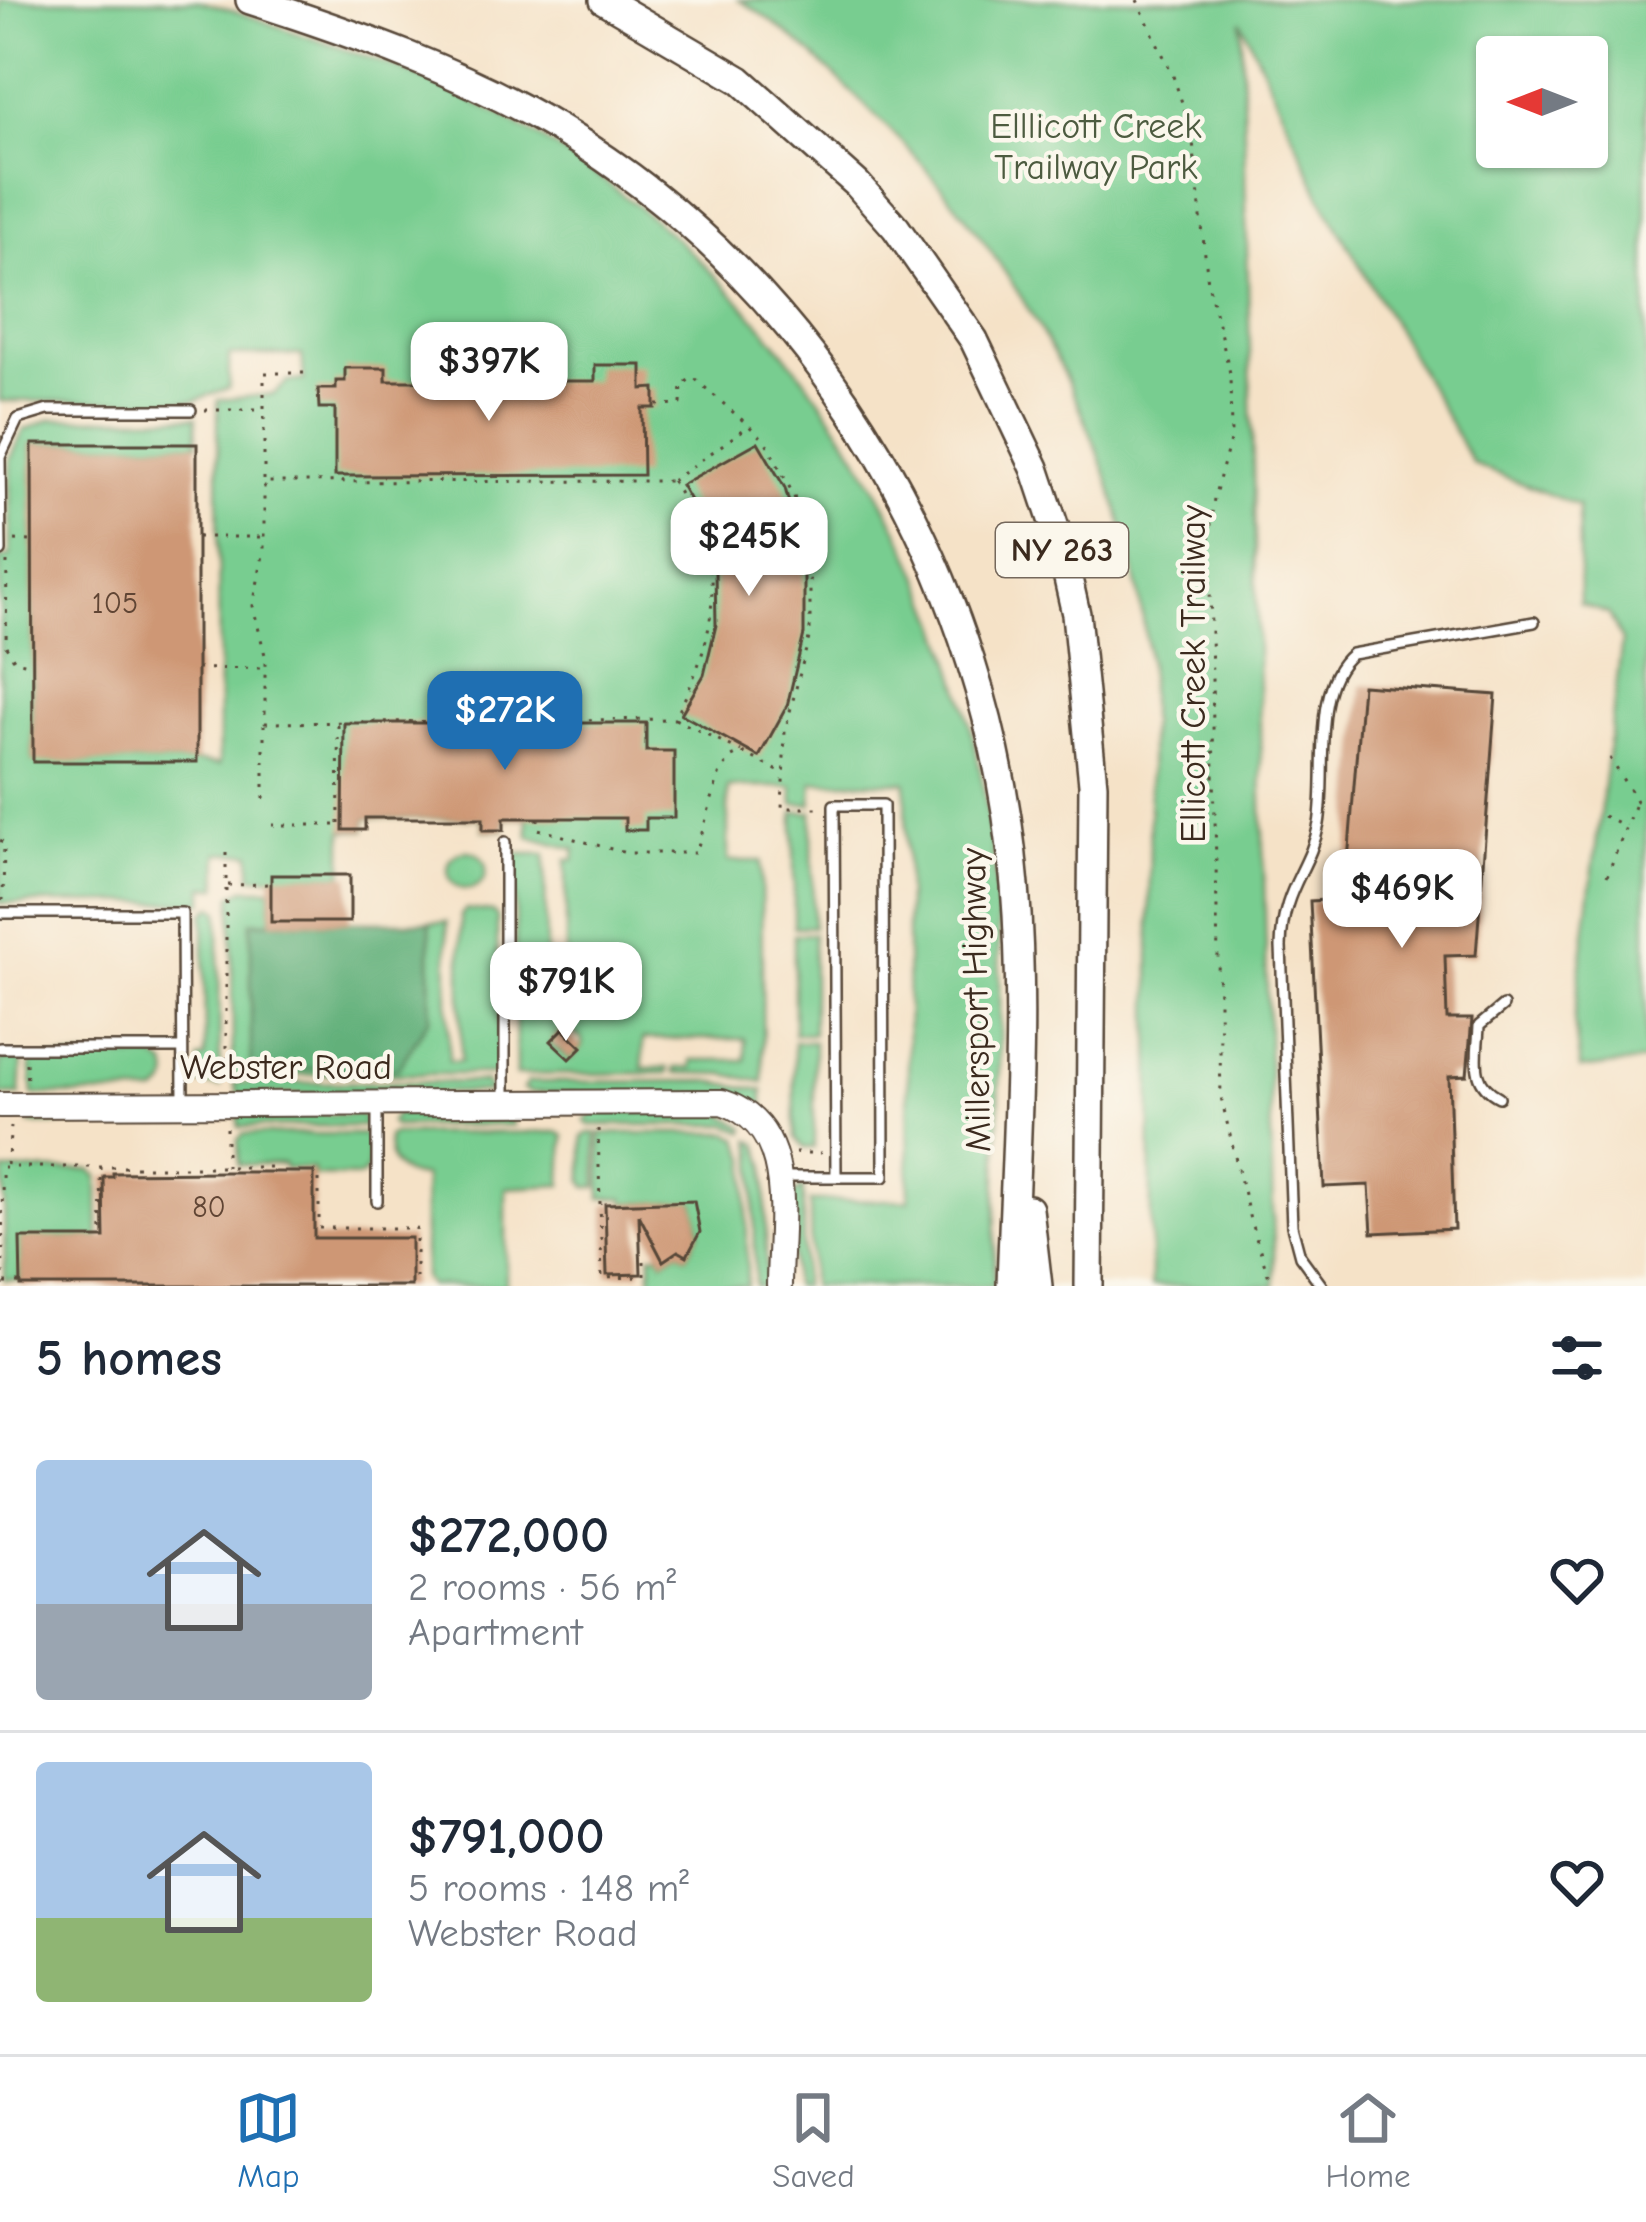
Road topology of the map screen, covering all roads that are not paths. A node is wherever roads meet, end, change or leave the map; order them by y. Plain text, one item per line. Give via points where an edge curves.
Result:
1 (250, 0) edge
2 (604, 0) edge
3 (191, 410) road end
4 (2, 540) edge
5 (2, 551) edge
6 (1534, 622) dead end
7 (505, 842) dead end
8 (0, 913) edge
9 (1503, 1006) dead end
10 (0, 1048) edge
11 (182, 1048) junction
12 (1018, 1074) junction
13 (1499, 1097) dead end
14 (377, 1102) junction
15 (505, 1102) junction
16 (183, 1103) junction
17 (6, 1116) edge
18 (779, 1177) junction
19 (836, 1177) junction
20 (377, 1201) dead end
21 (779, 1286) edge
22 (1011, 1286) edge
23 (1038, 1286) edge
24 (1089, 1286) edge
25 (1322, 1286) edge

1 - 12 main road, Millersport Highway / NY 263 via 356,34 560,130 697,231 825,370 921,532 993,739 1016,889
2 - 24 main road, NY 263 via 740,80 857,184 974,340 1035,468 1076,614 1093,784
3 - 4 lane via 48,410 18,419 0,457
4 - 5 lane
6 - 25 lane via 1352,654 1328,686 1319,823 1281,916 1292,1226 1300,1256
7 - 15 lane
8 - 11 lane via 182,913
9 - 13 lane via 1479,1026 1477,1073 1484,1090
10 - 11 lane
11 - 16 lane
12 - 22 main road, Millersport Highway / NY 263
12 - 23 main road
14 - 15 street, Webster Road
14 - 16 street, Webster Road via 226,1091
14 - 20 lane
15 - 18 street, Webster Road via 722,1102 760,1126
16 - 17 street, Webster Road
18 - 19 lane
18 - 21 street, Webster Road
19 - 19 lane via 884,1177 883,805 834,808

